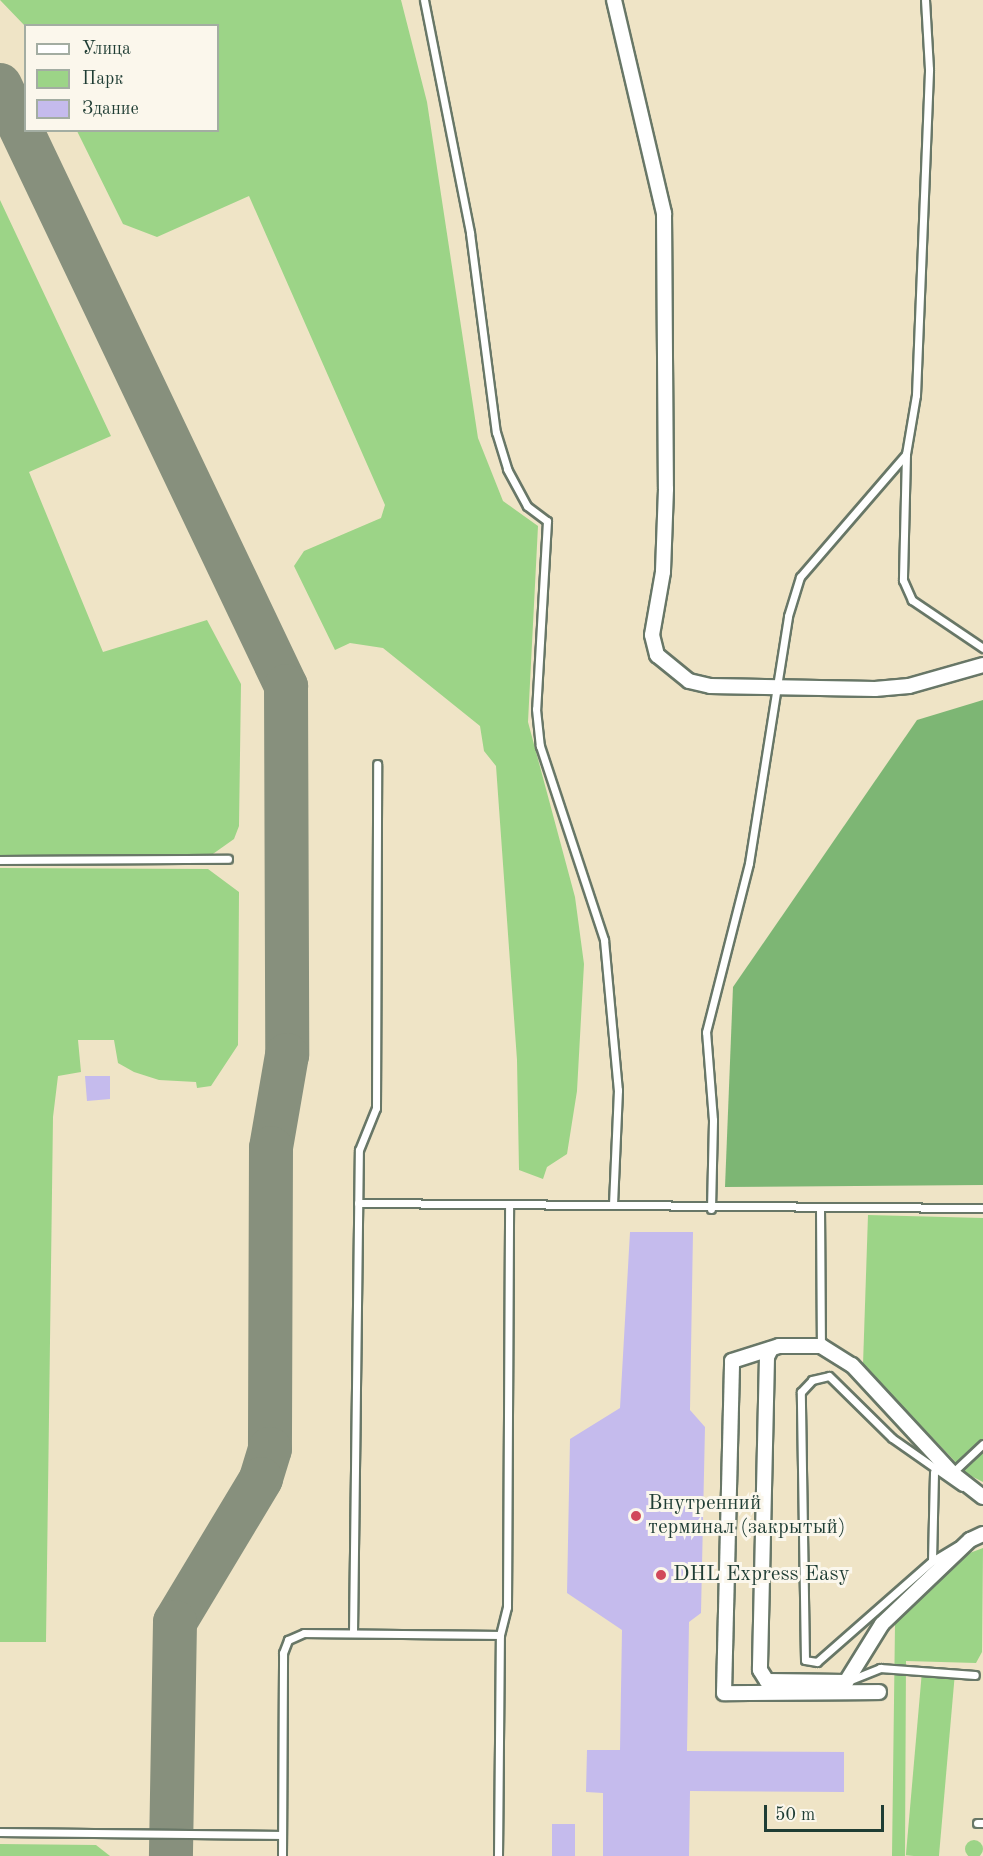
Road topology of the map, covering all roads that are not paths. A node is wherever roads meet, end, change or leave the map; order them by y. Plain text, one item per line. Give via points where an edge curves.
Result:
1 (424, 0) edge
2 (614, 0) edge
3 (925, 0) edge
4 (906, 454) junction
5 (983, 648) edge
6 (983, 665) edge
7 (778, 686) junction
8 (377, 764) dead end
9 (228, 859) dead end
10 (0, 860) edge
11 (358, 1203) junction
12 (509, 1204) junction
13 (613, 1204) junction
14 (819, 1208) junction
15 (983, 1208) edge
16 (711, 1209) junction
17 (821, 1346) junction
18 (771, 1349) junction
19 (983, 1444) edge
20 (934, 1473) junction
21 (952, 1473) junction
22 (978, 1495) edge
23 (983, 1534) edge
24 (970, 1540) junction
25 (932, 1561) junction
26 (353, 1633) junction
27 (500, 1635) junction
28 (975, 1675) dead end
29 (846, 1682) junction
30 (879, 1692) dead end
31 (0, 1832) edge
32 (282, 1835) junction
33 (282, 1856) edge
34 (498, 1856) edge

1 - 13 lane via 468,221 496,432 507,469 527,506 547,521 536,709 540,746 604,940 618,1090
2 - 7 street via 664,213 666,489 663,572 652,636 657,655 689,681
3 - 4 lane via 928,69 916,395
4 - 5 lane via 903,580 912,600
4 - 7 lane via 800,577
6 - 7 street via 909,686
7 - 16 lane via 749,863 706,1032 713,1120
8 - 11 lane via 376,1108 359,1150
9 - 10 lane
11 - 12 lane
11 - 26 lane
12 - 13 lane
12 - 27 lane via 507,1606
13 - 16 lane
14 - 15 lane
14 - 16 lane
14 - 17 lane
17 - 18 street
17 - 21 street via 852,1365
18 - 29 street via 766,1358 760,1670 771,1682
18 - 30 street via 732,1361 724,1694
19 - 21 lane
20 - 22 lane
20 - 25 lane
20 - 25 lane via 829,1376 821,1374 801,1392 805,1660 817,1662
21 - 22 street
23 - 24 street
24 - 25 lane
24 - 29 street via 882,1624
26 - 27 lane
26 - 32 lane via 304,1633 284,1646
27 - 34 lane
28 - 29 lane via 880,1668
31 - 32 lane
32 - 33 lane

